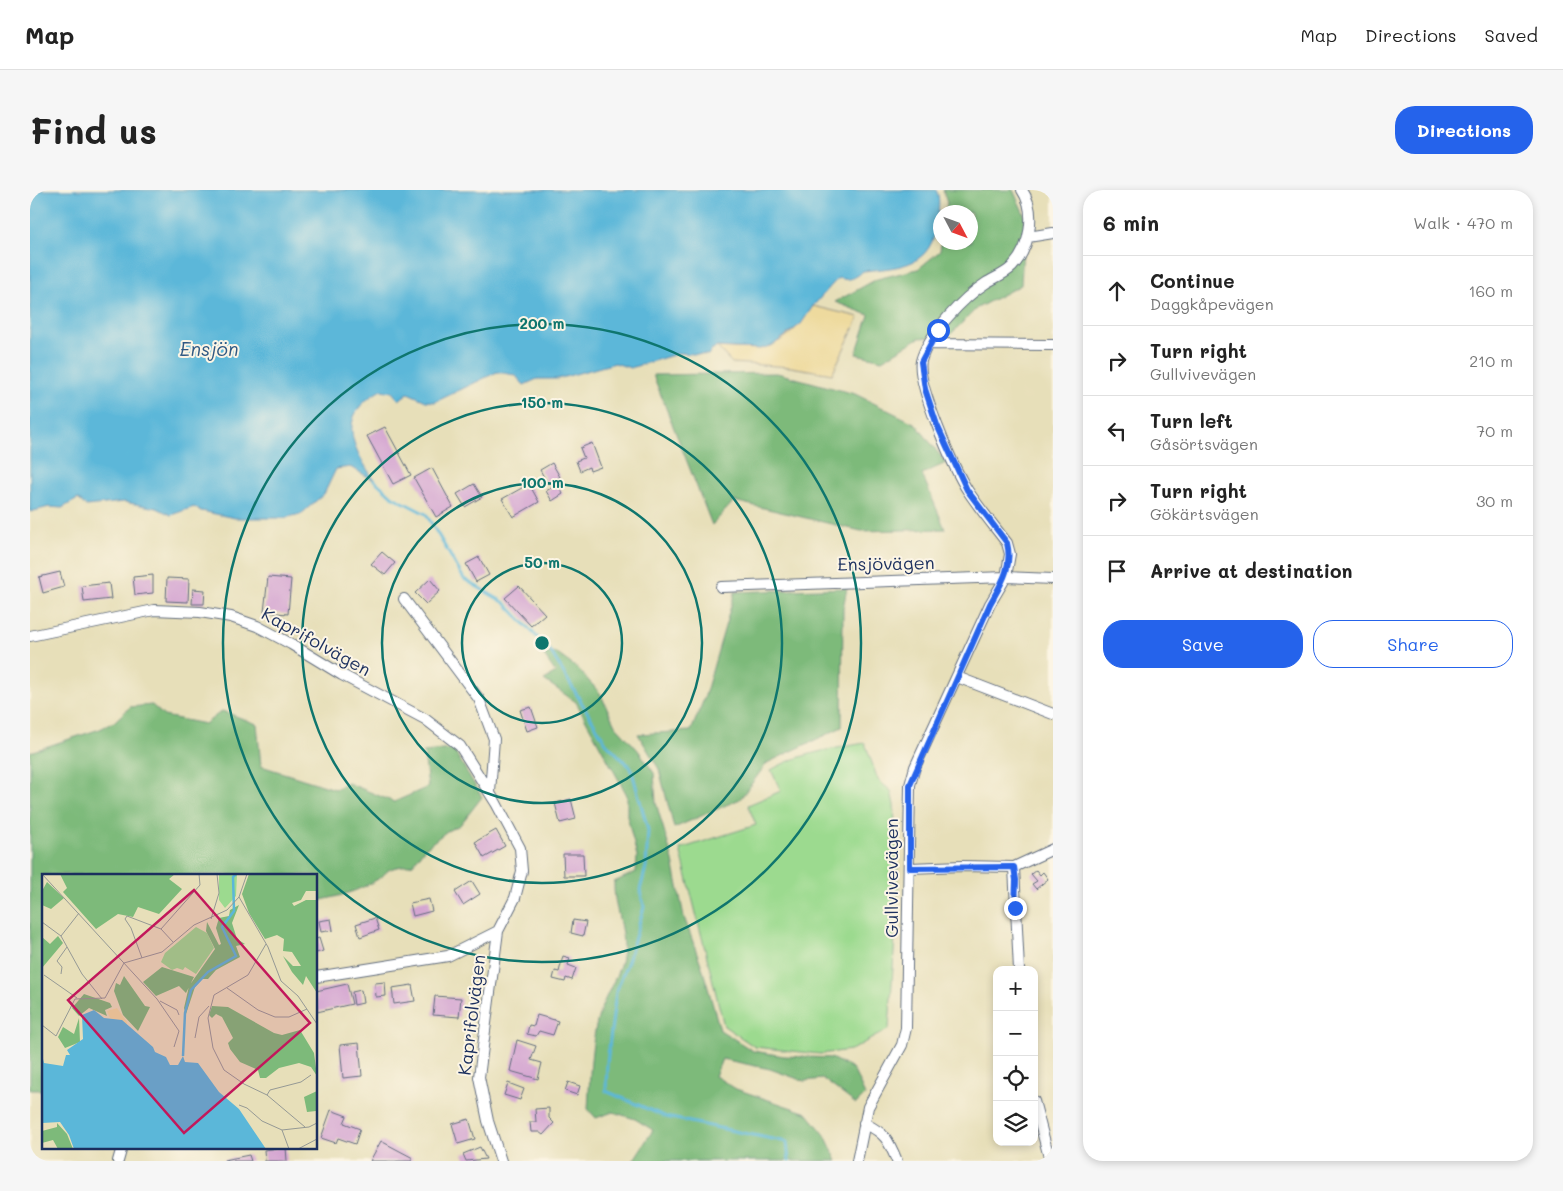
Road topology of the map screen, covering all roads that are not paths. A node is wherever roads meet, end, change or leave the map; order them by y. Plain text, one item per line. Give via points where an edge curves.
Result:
1 (1022, 190) edge
2 (1053, 233) edge
3 (1028, 237) junction
4 (929, 344) junction
5 (1053, 345) edge
6 (1006, 577) junction
7 (1053, 578) edge
8 (721, 587) dead end
9 (404, 599) dead end
10 (30, 636) edge
11 (957, 677) junction
12 (1053, 714) edge
13 (490, 792) junction
14 (1053, 849) edge
15 (1014, 867) junction
16 (910, 868) junction
17 (498, 931) junction
18 (1019, 966) edge
19 (318, 977) edge
20 (1038, 1116) edge
21 (864, 1123) junction
22 (122, 1148) edge
23 (118, 1161) edge
24 (501, 1161) edge
25 (857, 1161) edge
26 (897, 1161) edge
27 (1050, 1161) edge

1 - 3 street via 1029,216
2 - 3 street
3 - 4 street via 1011,268 984,284 958,308
4 - 5 street
4 - 6 street via 921,362 925,389 937,425 967,490 1007,543 1010,554
6 - 7 street, Ensjövägen
6 - 8 street, Ensjövägen
6 - 11 street, Gullvivevägen
9 - 13 street via 479,699 494,738
10 - 13 street, Kaprifolvägen via 154,610 231,617 257,626 425,719 460,746
11 - 12 street
11 - 16 street, Gullvivevägen via 910,785
13 - 17 street, Kaprifolvägen via 520,848 522,871 515,898
14 - 15 street
15 - 16 street
15 - 18 street
16 - 21 street, Gullvivevägen via 906,1028 902,1045 876,1089
17 - 19 street via 448,956
17 - 24 street, Kaprifolvägen via 479,1077
20 - 27 street
21 - 25 street, Gullvivevägen
21 - 26 street via 887,1137
22 - 23 street

